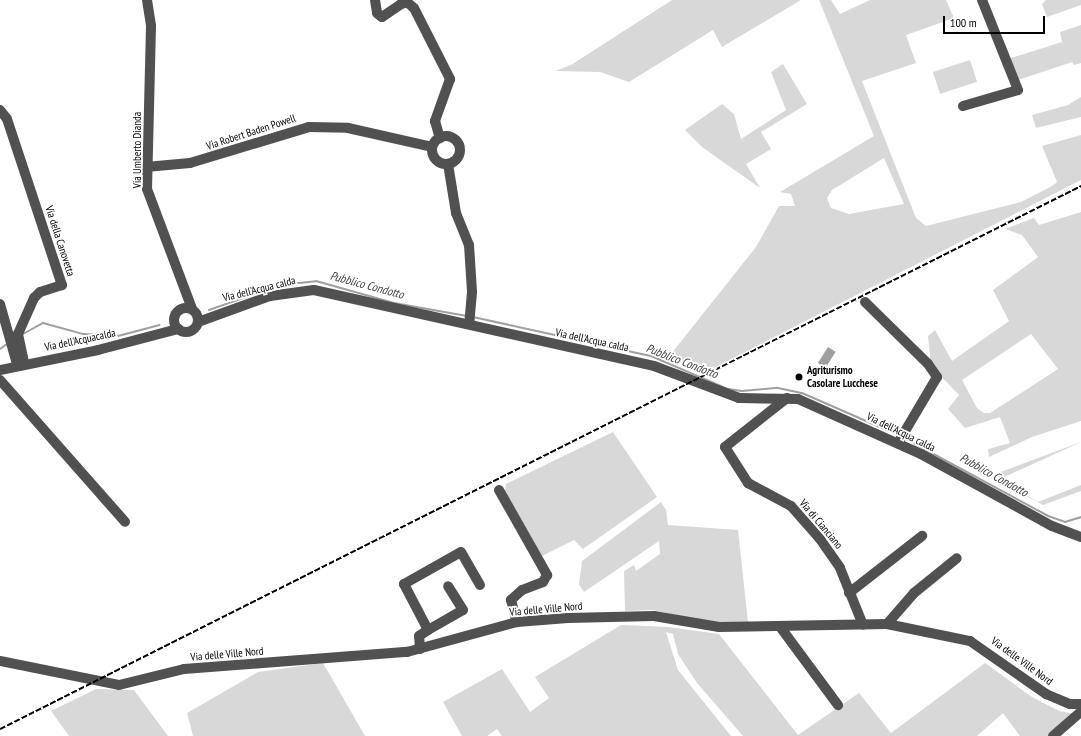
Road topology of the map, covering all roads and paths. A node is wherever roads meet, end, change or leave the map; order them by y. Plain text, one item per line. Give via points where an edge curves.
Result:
1 (147, 0) edge
2 (375, 0) edge
3 (982, 0) edge
4 (963, 106) dead end
5 (0, 110) edge
6 (440, 138) junction
7 (432, 147) junction
8 (448, 164) junction
9 (146, 167) junction
10 (187, 294) junction
11 (865, 302) dead end
12 (0, 304) edge
13 (181, 309) junction
14 (193, 310) junction
15 (211, 314) junction
16 (174, 318) junction
17 (469, 318) junction
18 (198, 322) junction
19 (178, 329) junction
20 (164, 330) junction
21 (11, 337) edge
22 (21, 364) junction
23 (0, 370) edge
24 (0, 380) edge
25 (787, 398) junction
26 (901, 437) junction
27 (499, 490) dead end
28 (125, 522) dead end
29 (922, 536) dead end
30 (1081, 537) edge
31 (957, 558) dead end
32 (480, 585) dead end
33 (448, 586) dead end
34 (849, 593) junction
35 (517, 622) junction
36 (887, 624) junction
37 (863, 625) junction
38 (781, 628) junction
39 (428, 630) junction
40 (420, 649) junction
41 (0, 661) edge
42 (1081, 704) edge
43 (838, 705) dead end
44 (1081, 712) edge
45 (1053, 736) edge

1 - 9 street, Via Umberto Dianda via 151,26
2 - 6 street via 377,13 382,17 407,2 414,8 450,79 435,121
3 - 4 street via 1018,90
5 - 21 street, Via della Canovetta via 7,120 62,285 37,293
6 - 7 street
6 - 8 street via 453,139 459,146 458,156
7 - 8 street via 436,160
7 - 9 street, Via Robert Baden Powell via 348,128 309,127 190,163
8 - 17 street via 456,213 469,245
9 - 10 street, Via Umberto Dianda via 153,210
10 - 13 street
10 - 14 street, Via Umberto Dianda
11 - 26 street via 928,364 937,377
12 - 21 street
13 - 14 street
13 - 16 street
14 - 15 street, Via dell'Acqua calda
14 - 18 street
15 - 17 street, Via dell'Acqua calda via 270,296 314,290 401,312
15 - 18 street, Via dell'Acqua calda
16 - 19 street
16 - 20 street
17 - 25 street, Via dell'Acqua calda via 654,366 733,397
18 - 19 street via 190,332
19 - 20 street, Via dell'Acquacalda
20 - 22 street, Via dell'Acquacalda via 98,350
21 - 22 street
22 - 23 street, Via dell'Acquacalda
24 - 28 street
25 - 26 street, Via dell'Acqua calda
25 - 34 street, Via di Cianciano via 725,447 748,483 791,506 820,539 840,568
26 - 30 street, Via dell'Acqua calda via 1052,526
27 - 35 street via 547,575 543,582 522,590 511,600
29 - 34 street
31 - 36 street via 914,593
32 - 39 street via 461,552 404,584
33 - 39 street via 463,610
34 - 37 street, Via di Cianciano
35 - 38 street, Via delle Ville Nord via 654,616 719,627
35 - 40 street, Via delle Ville Nord
36 - 37 street, Via delle Ville Nord
36 - 42 street, Via delle Ville Nord via 970,641 1046,694 1070,704
37 - 38 street, Via delle Ville Nord
38 - 43 street
39 - 40 street via 419,636
40 - 41 street, Via delle Ville Nord via 184,669 119,684
44 - 45 street

